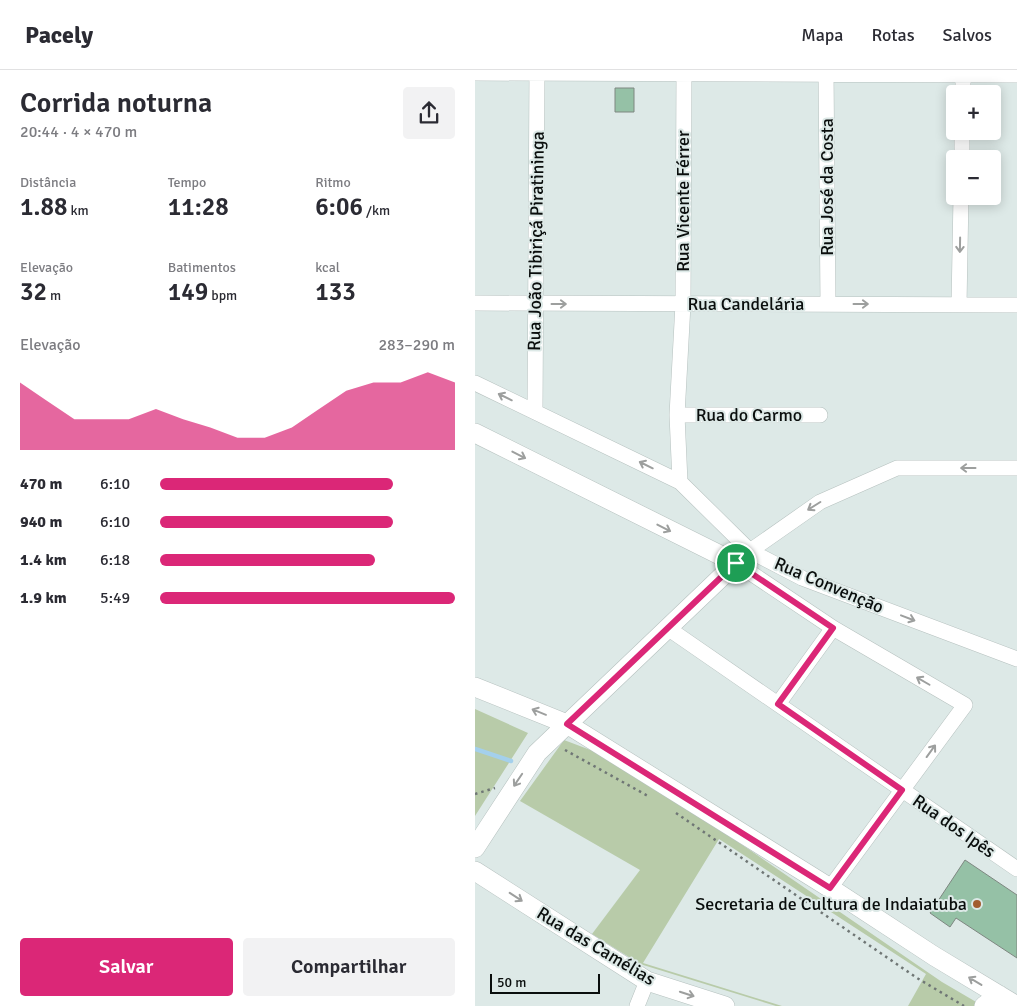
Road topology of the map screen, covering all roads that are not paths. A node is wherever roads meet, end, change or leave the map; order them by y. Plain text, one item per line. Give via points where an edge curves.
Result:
1 (537, 72) edge
2 (684, 72) edge
3 (826, 72) edge
4 (475, 73) edge
5 (963, 73) edge
6 (1017, 75) edge
7 (961, 205) edge
8 (475, 303) edge
9 (535, 304) junction
10 (683, 304) junction
11 (828, 304) junction
12 (959, 305) junction
13 (1017, 305) edge
14 (475, 383) edge
15 (535, 412) junction
16 (677, 415) junction
17 (820, 415) dead end
18 (475, 433) edge
19 (1017, 468) edge
20 (680, 482) junction
21 (750, 551) junction
22 (736, 563) junction
23 (833, 628) junction
24 (669, 629) junction
25 (1017, 659) edge
26 (475, 687) edge
27 (778, 704) junction
28 (567, 724) junction
29 (902, 790) junction
30 (475, 848) edge
31 (1017, 869) edge
32 (475, 871) edge
33 (830, 888) junction
34 (647, 981) junction
35 (991, 1001) edge
36 (637, 1006) edge
37 (725, 1006) edge
38 (1017, 1006) edge

1 - 2 street
1 - 4 street
1 - 9 street, Rua João Tibiriçá Piratininga
2 - 3 street
2 - 10 street, Rua Vicente Férrer
3 - 5 street
3 - 11 street, Rua José da Costa
5 - 6 street
7 -> 12 street
8 - 9 street, Rua Candelária
9 -> 10 street, Rua Candelária
9 - 15 street, Rua João Tibiriçá Piratininga
10 - 11 street, Rua Candelária
10 - 16 street, Rua Vicente Férrer
11 -> 12 street, Rua Candelária
12 - 13 street, Rua Candelária
15 -> 14 street, Rua Convenção
20 -> 15 street, Rua Convenção
16 - 17 street, Rua do Carmo
16 - 20 street, Rua Vicente Férrer
18 -> 22 main road
19 -> 21 street via 897,468 820,502
20 - 21 street, Rua Convenção
21 - 22 street
21 -> 25 street, Rua Convenção via 802,578
22 - 23 street
22 - 24 main road
23 - 27 street
29 -> 23 street via 965,705
24 - 27 street, Rua dos Ipês
24 - 28 main road
28 -> 26 main road
27 - 29 street, Rua dos Ipês
28 -> 30 main road via 542,747
28 - 33 main road
29 - 31 street, Rua dos Ipês
29 - 33 street
32 -> 34 main road, Rua das Camélias
35 -> 33 main road via 934,956
34 - 36 street
34 -> 37 main road, Rua das Camélias
35 - 38 main road

